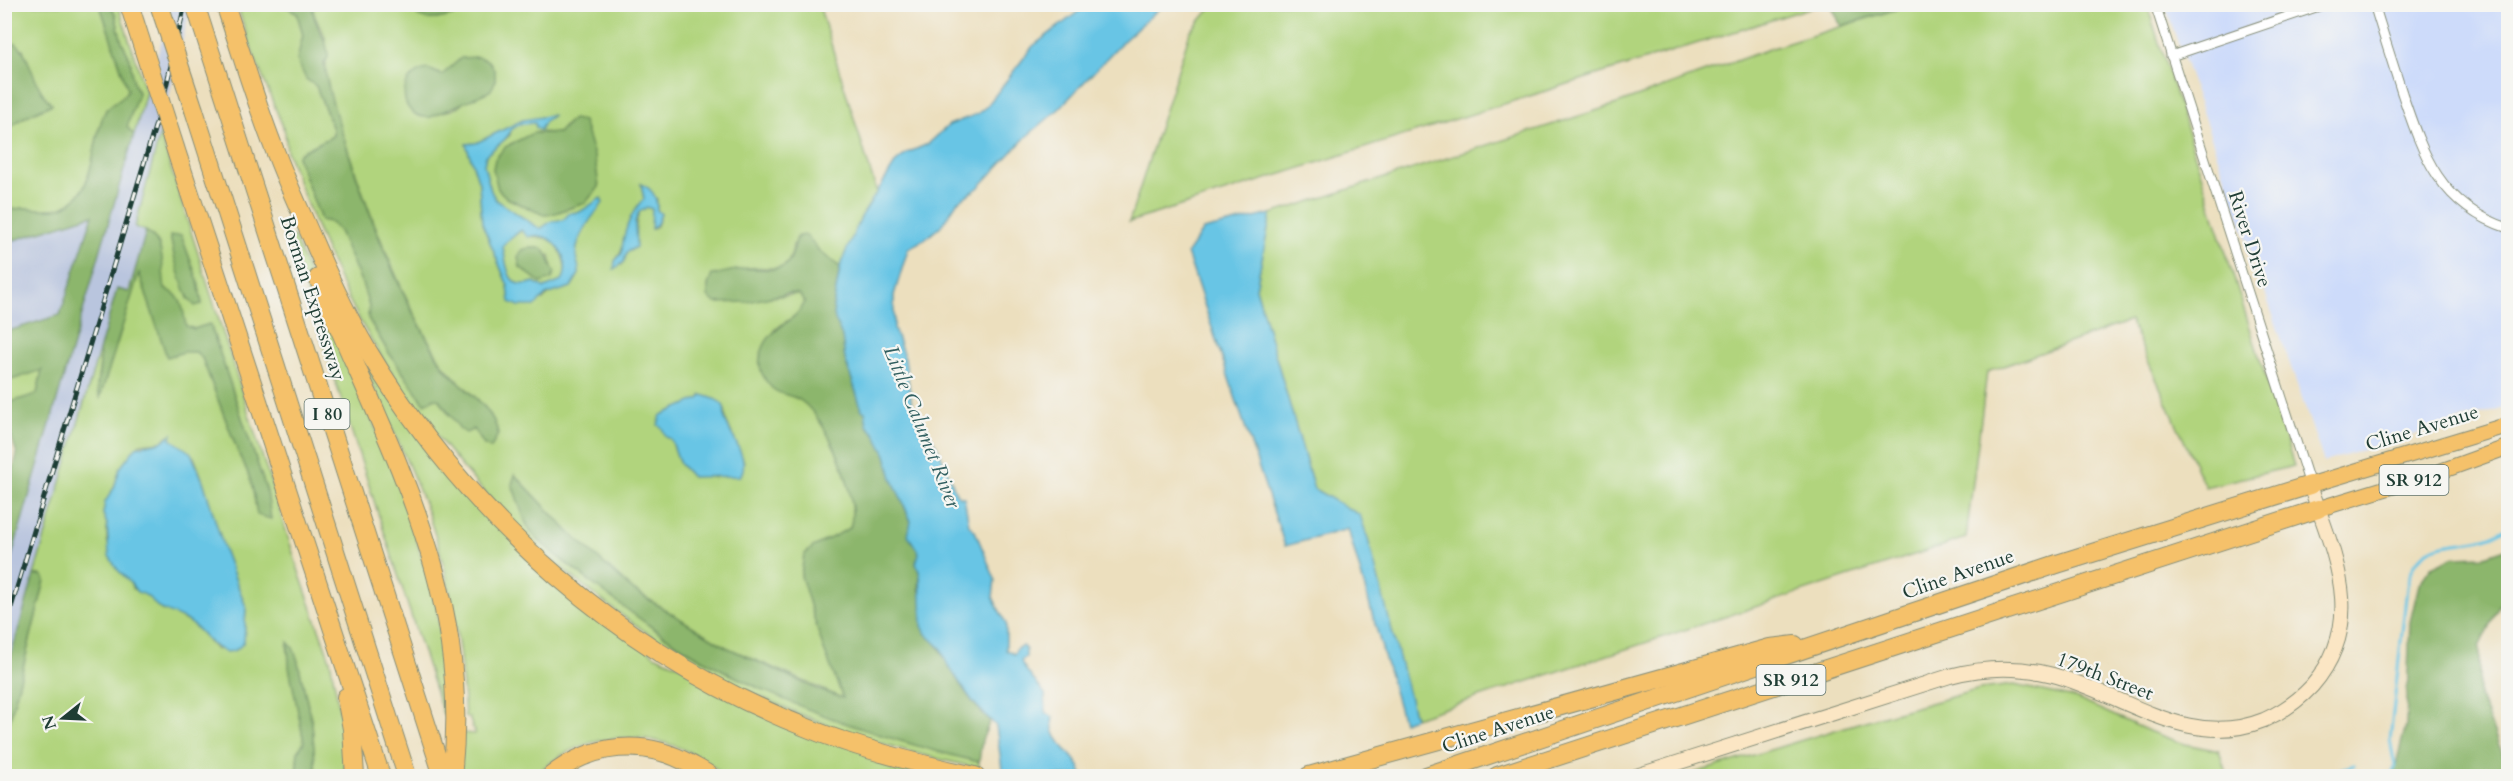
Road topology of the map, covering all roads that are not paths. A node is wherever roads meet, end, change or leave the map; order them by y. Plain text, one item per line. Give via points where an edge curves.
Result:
1 (129, 4) edge
2 (159, 4) edge
3 (195, 4) edge
4 (225, 4) edge
5 (2155, 4) edge
6 (2325, 4) edge
7 (2374, 4) edge
8 (2171, 56) junction
9 (276, 155) junction
10 (2508, 228) edge
11 (2508, 425) edge
12 (2508, 447) edge
13 (2310, 485) junction
14 (2318, 509) junction
15 (326, 610) junction
16 (1833, 640) junction
17 (1564, 755) junction
18 (974, 776) edge
19 (355, 777) edge
20 (381, 777) edge
21 (407, 777) edge
22 (444, 777) edge
23 (452, 777) edge
24 (551, 777) edge
25 (710, 777) edge
26 (1310, 777) edge
27 (1426, 777) edge
28 (1497, 777) edge
29 (1514, 777) edge
30 (1636, 777) edge

1 - 15 highway, bridge
2 - 21 highway, I 80, bridge
3 - 22 highway, Borman Expressway / I 80
4 - 9 highway
5 - 8 street, River Drive
6 - 8 street
7 - 10 street via 2415,134 2431,169 2462,204
8 - 13 street, River Drive
9 - 18 highway via 329,276 404,407 451,469 537,559 636,638 699,678 756,706 861,748
9 - 23 highway via 308,253 398,461 433,560 446,615 454,678 456,728
11 - 13 main road, Cline Avenue / SR 912
12 - 14 main road, SR 912
13 - 14 street, 179th Street
13 - 16 highway, Cline Avenue / SR 912 via 2056,564
14 - 17 highway, SR 912
14 - 30 street, 179th Street via 2342,584 2343,613 2337,641 2326,667 2308,689 2280,712 2257,723 2219,729 2182,725 2056,675 1986,669 1950,676
15 - 19 highway via 352,729
15 - 20 highway
16 - 26 highway via 1770,648
16 - 27 highway, Cline Avenue / SR 912
17 - 28 highway, SR 912
17 - 29 highway
24 - 25 highway via 576,759 596,752 639,747 681,759

